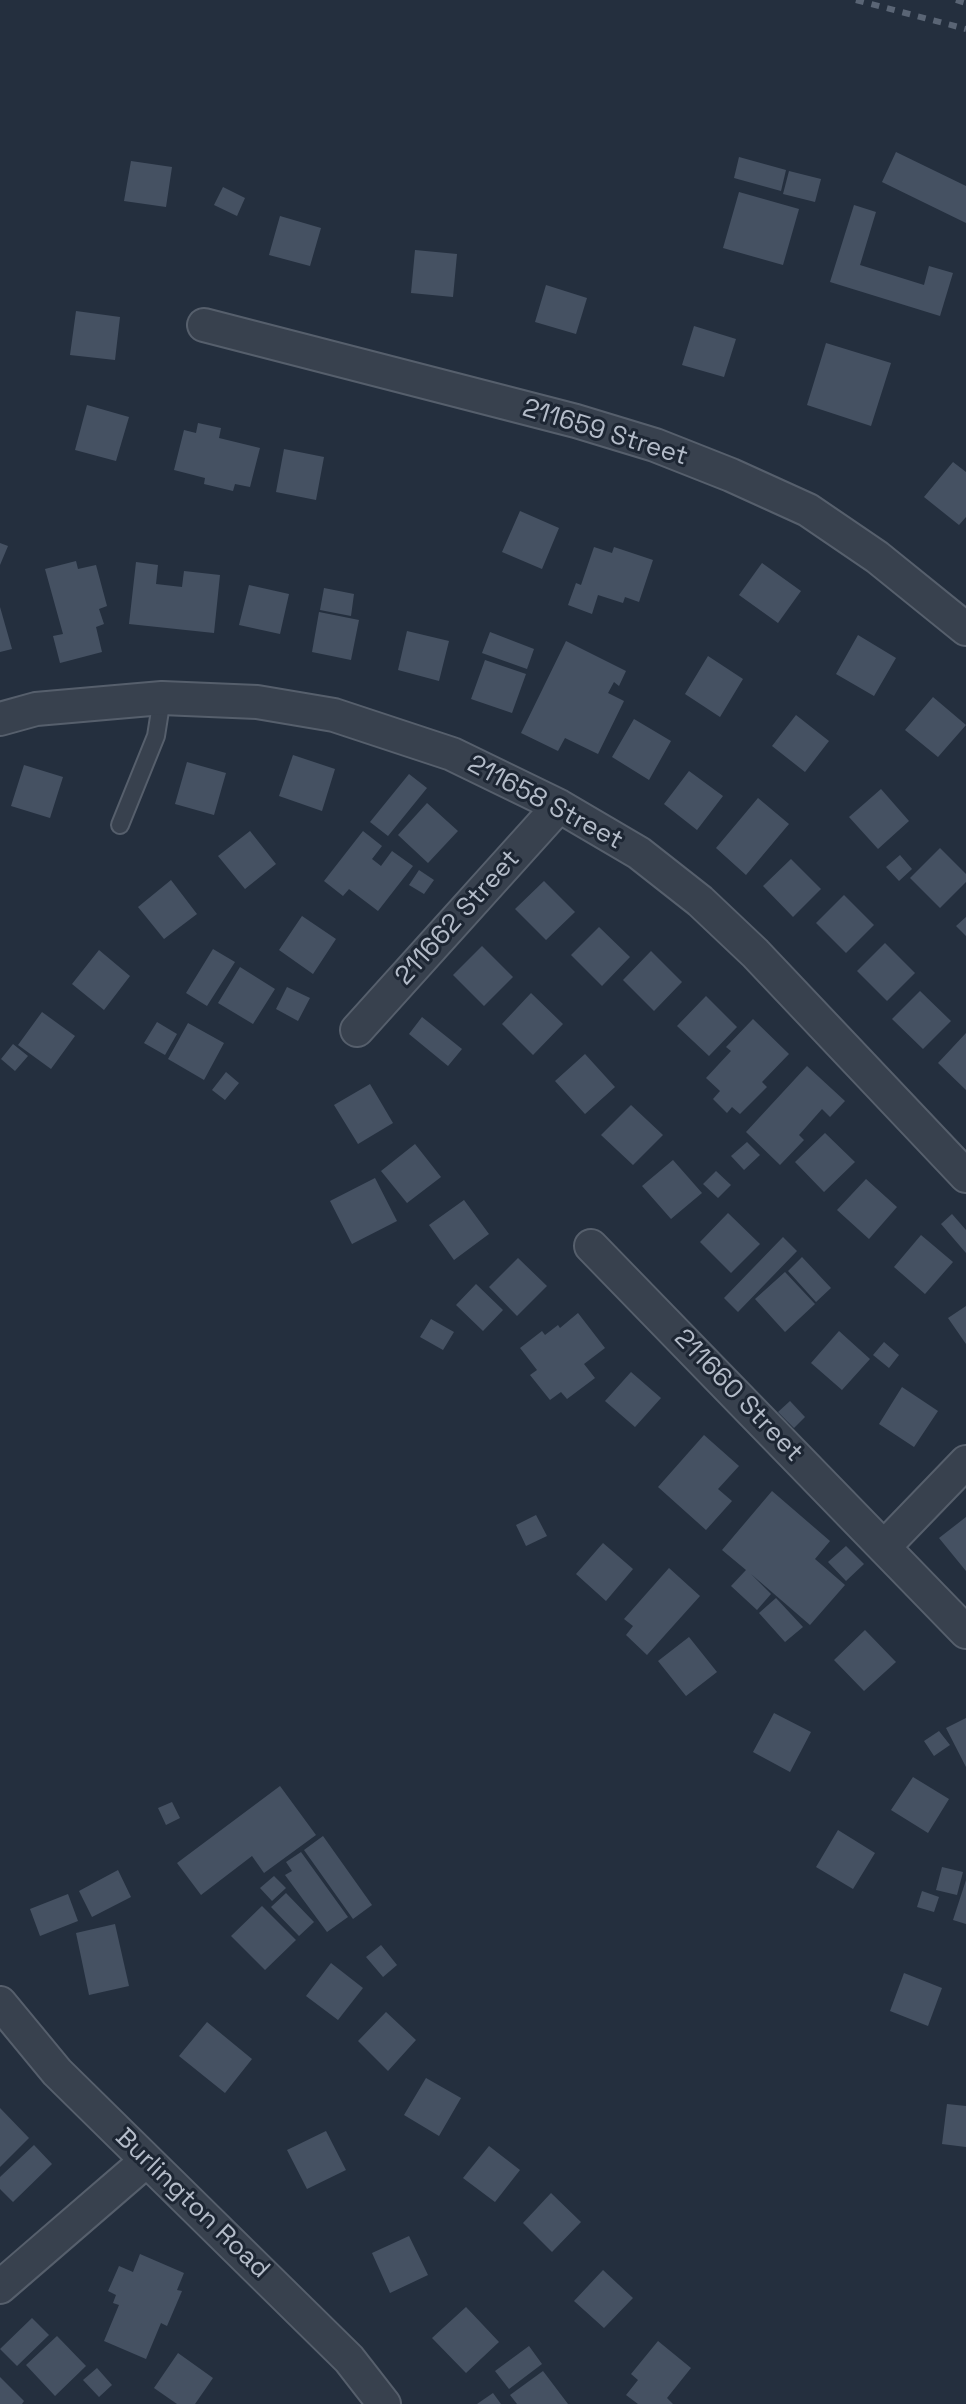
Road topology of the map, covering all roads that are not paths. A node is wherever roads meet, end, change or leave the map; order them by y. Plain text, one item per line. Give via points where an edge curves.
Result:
1 (204, 325) dead end
2 (966, 629) edge
3 (162, 698) junction
4 (0, 719) edge
5 (559, 806) junction
6 (120, 825) dead end
7 (357, 1030) dead end
8 (966, 1176) edge
9 (591, 1246) dead end
10 (966, 1462) edge
11 (884, 1547) junction
12 (966, 1632) edge
13 (0, 2003) edge
14 (146, 2161) junction
15 (0, 2287) edge
16 (384, 2404) edge

1 - 2 street, 211659 Street via 576,421 718,470 808,510
3 - 4 street, 211658 Street via 36,709
3 - 5 street, 211658 Street via 257,702 334,715 452,754
3 - 6 lane via 156,736
5 - 7 street, 211662 Street
5 - 8 street, 211658 Street via 639,853 700,901
9 - 11 street, 211660 Street
10 - 11 street
11 - 12 street, 211660 Street
13 - 14 street, Burlington Road via 57,2072
14 - 15 street
14 - 16 street, Burlington Road via 266,2274 349,2359

